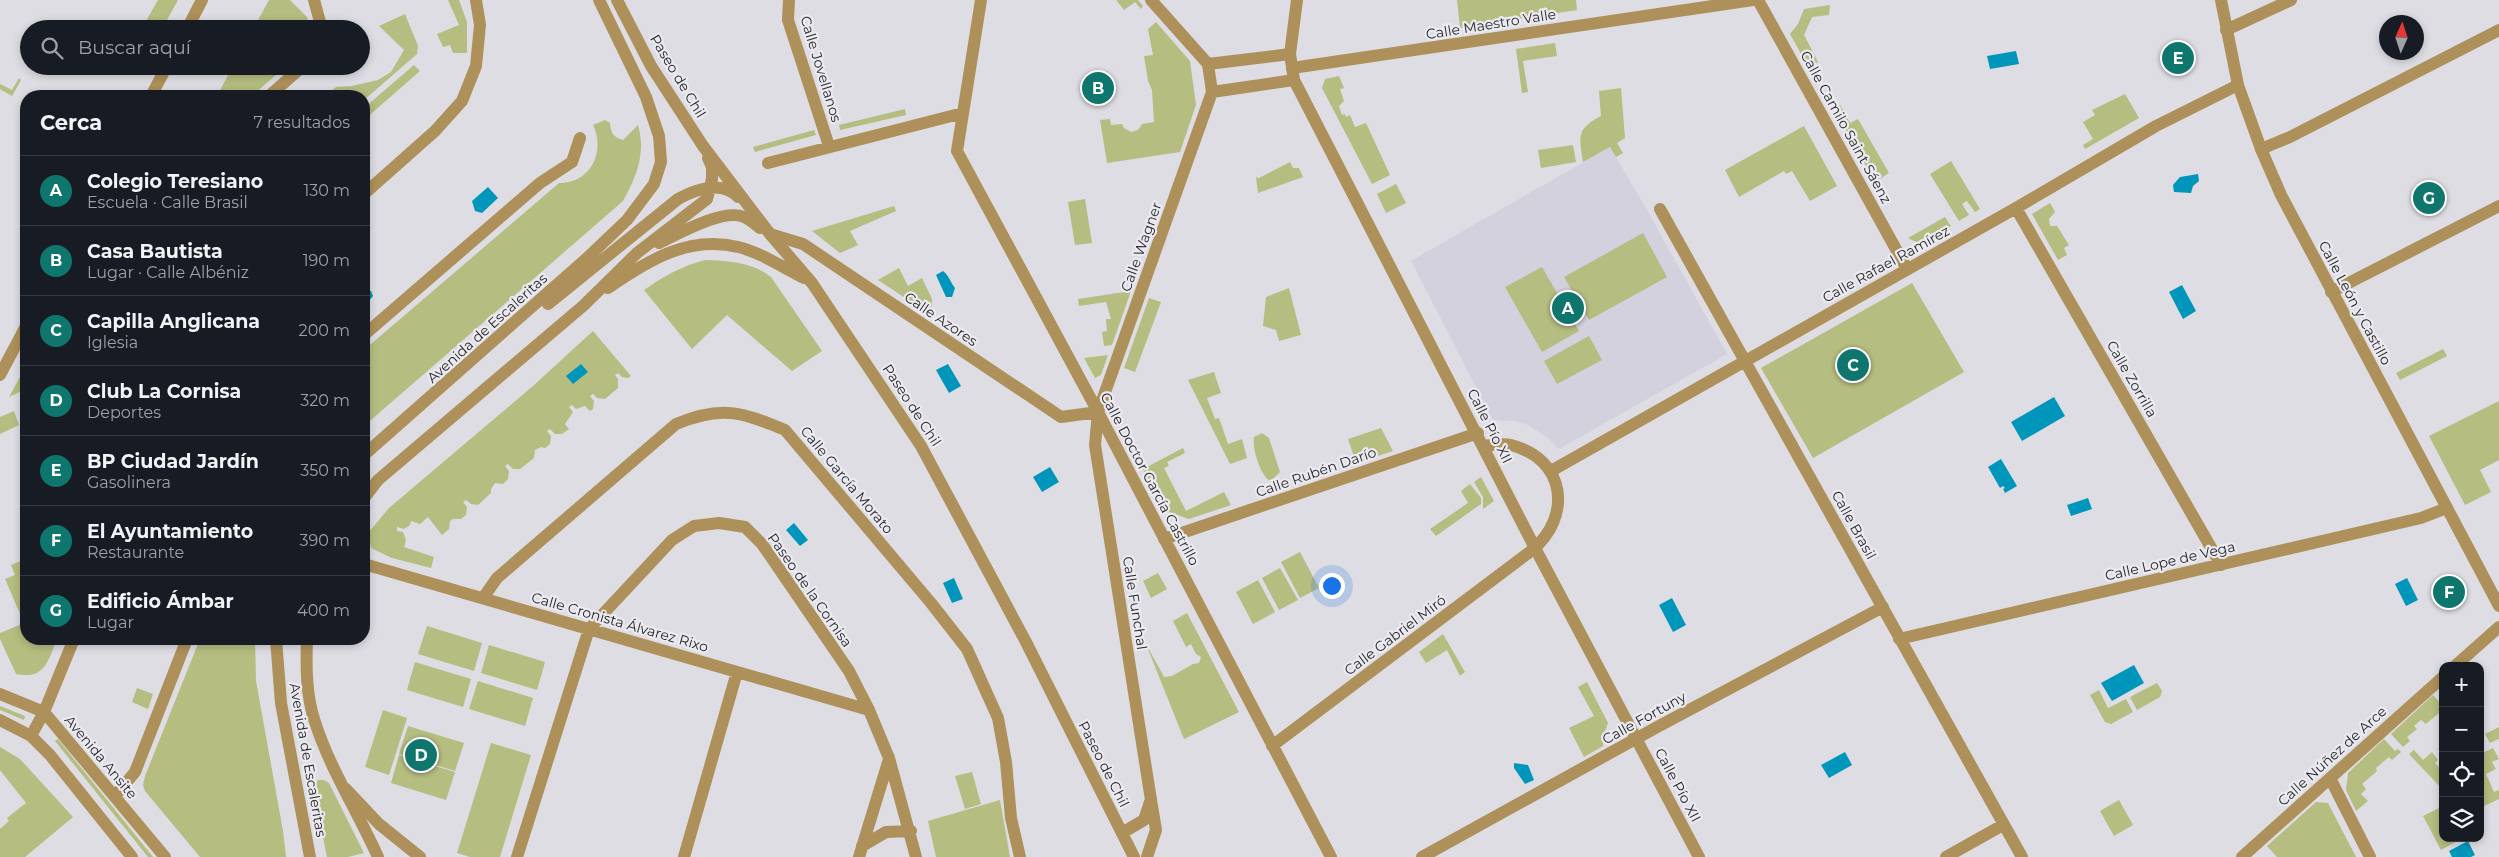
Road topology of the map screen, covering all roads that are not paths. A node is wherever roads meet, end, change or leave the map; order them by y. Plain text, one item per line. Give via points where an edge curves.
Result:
1 (202, 0) edge
2 (314, 0) edge
3 (476, 0) edge
4 (599, 0) edge
5 (617, 0) edge
6 (789, 0) edge
7 (981, 0) edge
8 (1151, 0) edge
9 (1297, 0) edge
10 (1753, 0) edge
11 (1758, 0) edge
12 (2221, 0) edge
13 (2291, 0) edge
14 (192, 20) edge
15 (320, 20) edge
16 (2226, 30) junction
17 (2499, 30) edge
18 (1290, 54) junction
19 (1208, 64) junction
20 (1293, 74) junction
21 (162, 75) edge
22 (293, 75) edge
23 (2238, 85) junction
24 (154, 90) edge
25 (276, 90) edge
26 (1212, 92) junction
27 (963, 113) junction
28 (580, 138) dead end
29 (703, 146) junction
30 (830, 146) junction
31 (2261, 149) junction
32 (768, 163) dead end
33 (712, 188) junction
34 (370, 189) edge
35 (2499, 206) edge
36 (748, 207) junction
37 (2016, 208) junction
38 (1660, 209) dead end
39 (770, 234) junction
40 (1907, 269) junction
41 (610, 278) junction
42 (812, 283) junction
43 (2331, 292) junction
44 (583, 306) junction
45 (370, 330) edge
46 (20, 337) edge
47 (493, 343) junction
48 (1746, 361) junction
49 (0, 374) edge
50 (1098, 412) junction
51 (1478, 433) junction
52 (1484, 446) junction
53 (370, 450) edge
54 (1551, 471) junction
55 (370, 490) edge
56 (2448, 508) junction
57 (1164, 539) junction
58 (1535, 548) junction
59 (2221, 565) junction
60 (370, 566) edge
61 (483, 598) junction
62 (2499, 606) edge
63 (1883, 607) junction
64 (2499, 627) edge
65 (589, 629) junction
66 (1899, 639) junction
67 (72, 645) edge
68 (185, 645) edge
69 (276, 645) edge
70 (307, 645) edge
71 (2460, 662) edge
72 (737, 672) junction
73 (2439, 681) edge
74 (0, 694) edge
75 (869, 710) junction
76 (44, 712) junction
77 (0, 720) edge
78 (31, 736) junction
79 (1636, 739) junction
80 (1272, 746) junction
81 (889, 758) junction
82 (2330, 778) junction
83 (341, 784) junction
84 (115, 796) junction
85 (1151, 800) junction
86 (2004, 825) junction
87 (910, 831) junction
88 (1122, 833) junction
89 (861, 852) edge
90 (308, 854) edge
91 (132, 857) edge
92 (165, 857) edge
93 (378, 857) edge
94 (420, 857) edge
95 (517, 857) edge
96 (684, 857) edge
97 (916, 857) edge
98 (1020, 857) edge
99 (1134, 857) edge
100 (1147, 857) edge
101 (1330, 857) edge
102 (1422, 857) edge
103 (1699, 857) edge
104 (1946, 857) edge
105 (2022, 857) edge
106 (2242, 857) edge
107 (2370, 857) edge

1 - 14 street
2 - 15 street
3 - 34 street via 480,24 476,66 462,101 435,131
4 - 47 street, Avenida de Escaleritas via 646,97 660,136 661,162 654,184 627,220
5 - 29 street, Paseo de Chil via 651,66
6 - 30 street, Calle Jovellanos via 788,20
7 - 27 street, Calle Doctor García Castrillo
8 - 19 street
9 - 18 street, Calle Pío XII
10 - 20 street, Calle Maestro Valle
11 - 40 street, Calle Camilo Saint Sáenz
12 - 16 street, Calle León y Castillo
13 - 16 street
16 - 23 street, Calle León y Castillo
17 - 31 street
18 - 19 street
18 - 20 street, Calle Pío XII
19 - 26 street
20 - 26 street, Calle Maestro Valle
20 - 51 street, Calle Pío XII
21 - 24 street
22 - 25 street
23 - 31 street, Calle León y Castillo
23 - 37 street, Calle Rafael Ramírez via 2156,126
26 - 50 street, Calle Wagner
27 - 30 street
27 - 50 street, Calle Doctor García Castrillo via 957,151
28 - 45 street via 572,162 540,183
29 - 33 street via 712,167
29 - 36 street, Paseo de Chil
30 - 32 street
31 - 43 street, Calle León y Castillo
33 - 36 street via 734,192
33 - 41 street via 707,199
33 - 47 street via 694,191 678,200 544,307
35 - 43 street
36 - 39 street, Paseo de Chil
37 - 40 street, Calle Rafael Ramírez
37 - 59 street, Calle Zorrilla
38 - 48 street, Calle Brasil
39 - 41 street via 742,216 701,222 660,243
39 - 42 street, Paseo de Chil
39 - 50 street, Calle Azores via 803,244 1061,417
40 - 48 street, Calle Rafael Ramírez
41 - 44 street
42 - 44 street via 740,247 717,243 672,250 644,263
42 - 88 street, Paseo de Chil via 921,446 951,499
43 - 56 street, Calle León y Castillo
44 - 55 street via 378,480
46 - 49 street
47 - 53 street, Avenida de Escaleritas
48 - 54 street, Calle Rafael Ramírez
48 - 63 street, Calle Brasil
50 - 57 street, Calle Doctor García Castrillo
50 - 85 street, Calle Funchal via 1094,445
51 - 52 street, Calle Pío XII
51 - 57 street, Calle Rubén Darío
52 - 54 street via 1509,444 1533,453
52 - 58 street, Calle Pío XII
54 - 58 street via 1558,491 1558,512 1550,532
56 - 59 street, Calle Lope de Vega via 2421,518
56 - 62 street, Calle León y Castillo
57 - 80 street, Calle Doctor García Castrillo
58 - 79 street, Calle Pío XII
58 - 80 street, Calle Gabriel Miró
59 - 66 street, Calle Lope de Vega
60 - 61 street, Calle Cronista Álvarez Rixo
61 - 65 street, Calle Cronista Álvarez Rixo
61 - 98 street, Calle García Morato via 498,578 676,424 697,415 726,411 752,416 785,430 967,649 998,718 1011,818
63 - 66 street, Calle Brasil
63 - 79 street, Calle Fortuny
64 - 71 street
65 - 72 street, Calle Cronista Álvarez Rixo
65 - 75 street, Paseo de la Cornisa via 672,540 694,526 720,523 744,527 762,544 838,655
65 - 95 street, Paseo de la Cornisa
66 - 86 street, Calle Brasil
67 - 76 street
68 - 84 street via 134,772
69 - 90 street, Avenida de Escaleritas via 281,703
70 - 83 street, Avenida de Escaleritas via 306,670 314,721
72 - 75 street, Calle Cronista Álvarez Rixo
72 - 96 street
73 - 82 street, Calle Núñez de Arce
74 - 76 street, Avenida Ansite
75 - 81 street, Paseo de la Cornisa
76 - 78 street
76 - 84 street, Avenida Ansite
77 - 78 street
78 - 91 street
79 - 102 street, Calle Fortuny
79 - 103 street, Calle Pío XII
80 - 101 street, Calle Doctor García Castrillo
81 - 87 street, Paseo de la Cornisa
81 - 89 street
82 - 106 street, Calle Núñez de Arce
82 - 107 street
83 - 93 street, Avenida de Escaleritas
83 - 94 street via 379,824
84 - 92 street, Avenida Ansite
85 - 88 street via 1144,820
85 - 100 street, Calle Funchal via 1156,830
86 - 104 street
86 - 105 street, Calle Brasil
87 - 89 street via 886,832
87 - 97 street, Paseo de la Cornisa
88 - 99 street, Paseo de Chil

